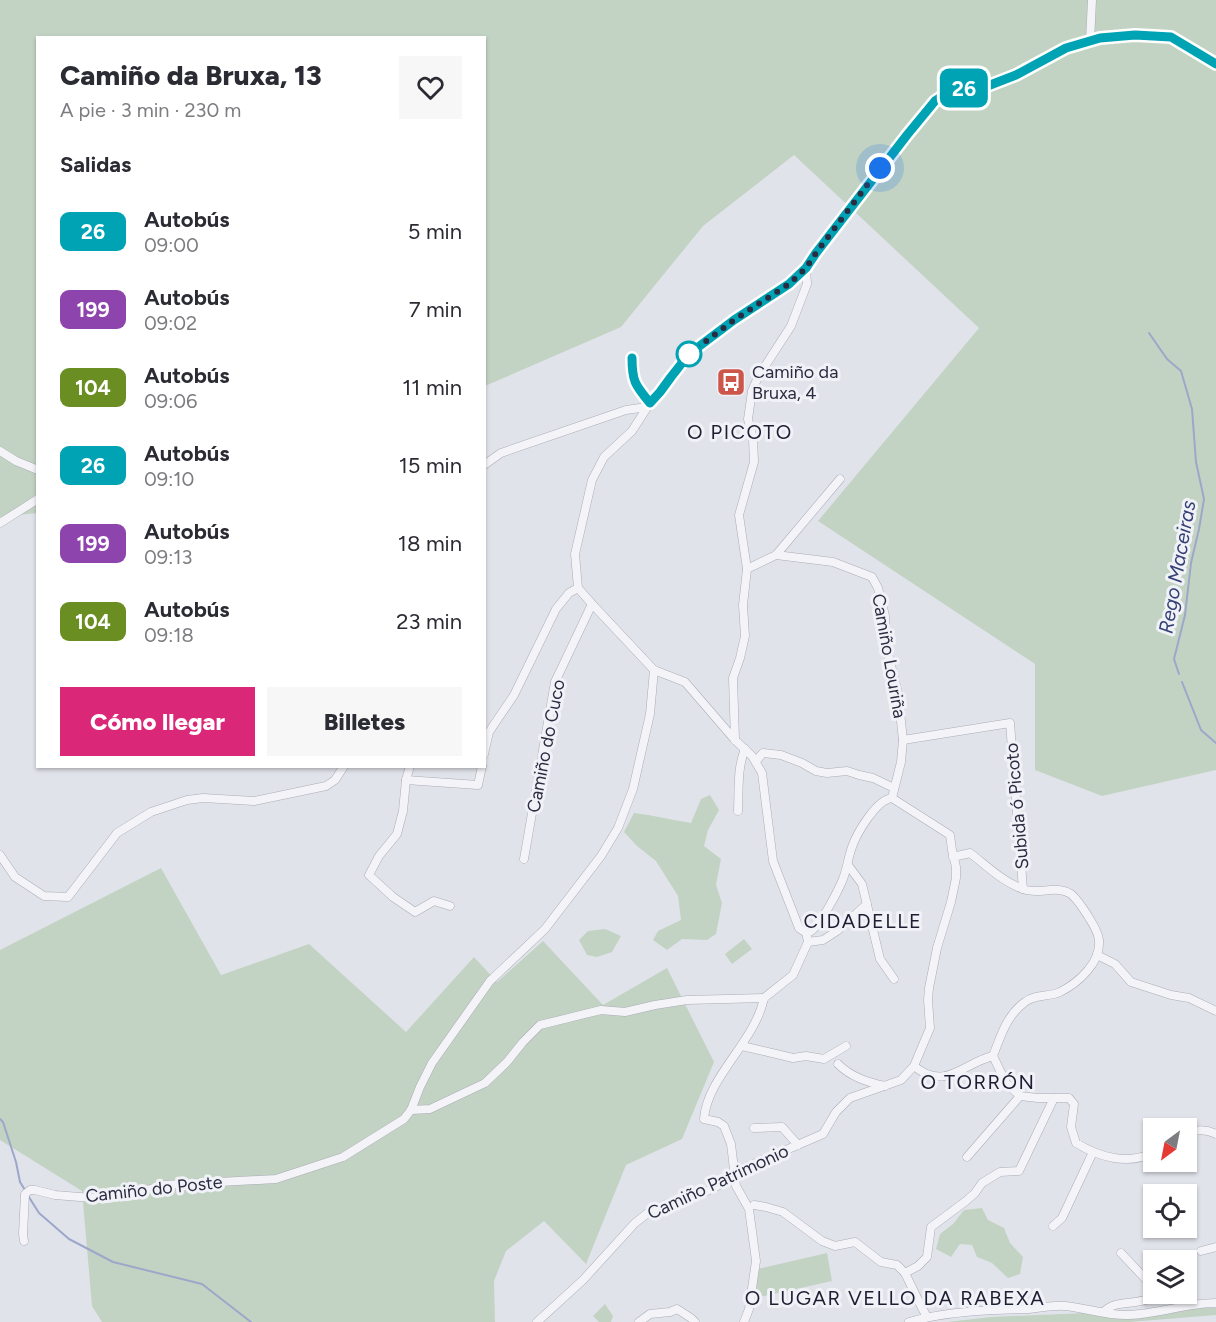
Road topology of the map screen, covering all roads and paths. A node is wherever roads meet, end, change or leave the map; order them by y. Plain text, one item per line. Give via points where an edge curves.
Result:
1 (1092, 0) edge
2 (1090, 41) junction
3 (1216, 64) edge
4 (806, 268) junction
5 (632, 358) dead end
6 (649, 405) junction
7 (0, 451) edge
8 (486, 464) edge
9 (36, 469) edge
10 (840, 480) dead end
11 (36, 500) edge
12 (0, 523) edge
13 (776, 555) junction
14 (747, 568) junction
15 (578, 588) junction
16 (592, 604) junction
17 (654, 670) junction
18 (735, 740) junction
19 (903, 740) junction
20 (486, 745) edge
21 (745, 749) junction
22 (756, 761) junction
23 (343, 768) edge
24 (409, 768) edge
25 (482, 768) edge
26 (406, 780) junction
27 (894, 788) junction
28 (892, 798) junction
29 (738, 811) dead end
30 (0, 855) edge
31 (953, 857) junction
32 (524, 859) dead end
33 (848, 865) junction
34 (1023, 890) junction
35 (867, 904) junction
36 (450, 906) dead end
37 (806, 932) junction
38 (808, 942) junction
39 (1097, 955) junction
40 (894, 979) dead end
41 (764, 998) junction
42 (1216, 1011) edge
43 (742, 1046) junction
44 (846, 1046) dead end
45 (993, 1056) junction
46 (838, 1064) dead end
47 (914, 1066) junction
48 (885, 1086) junction
49 (1020, 1096) junction
50 (1054, 1098) junction
51 (411, 1110) junction
52 (754, 1128) dead end
53 (1197, 1130) edge
54 (1216, 1134) edge
55 (798, 1145) junction
56 (1093, 1152) junction
57 (1143, 1156) edge
58 (967, 1157) dead end
59 (735, 1172) junction
60 (754, 1205) dead end
61 (1053, 1226) dead end
62 (24, 1241) dead end
63 (1216, 1247) edge
64 (1201, 1251) dead end
65 (1121, 1253) dead end
66 (905, 1273) junction
67 (1143, 1276) edge
68 (1143, 1300) edge
69 (1216, 1303) edge
70 (1104, 1312) junction
71 (927, 1317) junction
72 (537, 1322) edge
73 (639, 1322) edge
74 (694, 1322) edge
75 (744, 1322) edge
76 (909, 1322) edge

1 - 2 street
2 - 3 street via 1135,35 1171,37
2 - 4 street via 1066,48 1016,75 985,87 953,89 935,101
4 - 6 street via 689,354
4 - 14 street via 807,284 791,326 752,391 748,419 754,462 739,515
5 - 6 street via 632,375
6 - 8 street via 501,453
6 - 15 street via 633,431 604,457 592,480 575,554
7 - 9 street
10 - 13 street
11 - 12 street
13 - 14 street
13 - 19 street, Camiño Louriña via 833,562 872,577 885,616 885,642 898,693
14 - 18 street via 745,636 733,678
15 - 16 street
15 - 20 street via 556,609 514,695 489,732
16 - 17 street
16 - 32 street, Camiño do Cuco via 555,682
17 - 18 street via 685,682
17 - 51 street, Camiño do Poste via 650,714 633,789 618,828 545,929 490,981 432,1063
18 - 21 street
19 - 27 street, Camiño Louriña
19 - 34 street, Subida ó Picoto via 1010,723
21 - 22 street
21 - 29 street
22 - 27 street via 763,753 781,755 816,771 846,771
22 - 37 street via 762,773 773,861 799,928
23 - 30 street via 336,780 326,786 254,801 187,800 150,812 117,833 68,897 44,896 15,877
24 - 26 street
25 - 26 street via 478,785
26 - 36 street via 397,834 369,876 415,912 434,901
27 - 28 street, Camiño Louriña
28 - 31 street via 950,836
28 - 33 street via 868,818
31 - 34 street via 969,853
31 - 47 street via 956,878 929,988 930,1028
33 - 35 street via 862,884
33 - 37 street via 823,916 813,930
34 - 39 street via 1070,893 1095,926 1099,940
35 - 38 street via 837,931 823,940
35 - 40 street via 880,958
37 - 38 street
38 - 41 street via 793,975
39 - 42 street via 1115,964 1131,982 1189,998
39 - 45 street via 1074,984 1057,993 1027,1000 1013,1012
41 - 43 street via 762,1010
41 - 51 street via 687,1000 625,1012 601,1010 540,1025 485,1083 430,1108
43 - 44 street via 793,1058 824,1059
43 - 59 street via 710,1095 704,1119 724,1126
45 - 47 street via 939,1078
45 - 49 street via 1006,1083
46 - 48 street via 846,1072
47 - 48 street, Camiño Patrimonio via 901,1080
48 - 55 street, Camiño Patrimonio via 850,1098 823,1134
49 - 50 street
49 - 58 street
50 - 56 street via 1069,1098 1074,1104 1071,1127 1076,1143
50 - 66 street via 1019,1171 1000,1172 982,1183 966,1201 931,1227 927,1257
51 - 62 street, Camiño do Poste via 404,1119 343,1157 276,1179 165,1185 128,1196 92,1198 30,1190 25,1194
52 - 55 street, Camiño Patrimonio via 782,1127
53 - 54 street
55 - 59 street, Camiño Patrimonio
56 - 57 street via 1121,1160
56 - 61 street via 1062,1218
59 - 72 street, Camiño Patrimonio via 732,1179 701,1194 649,1212
59 - 75 street via 736,1186 749,1209 756,1261
60 - 66 street via 783,1212 835,1246 855,1242 881,1263 897,1265
63 - 64 street
65 - 67 street
66 - 71 street
68 - 70 street via 1106,1308
69 - 70 street via 1190,1304 1155,1313
70 - 71 street via 1063,1306
71 - 76 street
73 - 74 street via 650,1314 677,1309

